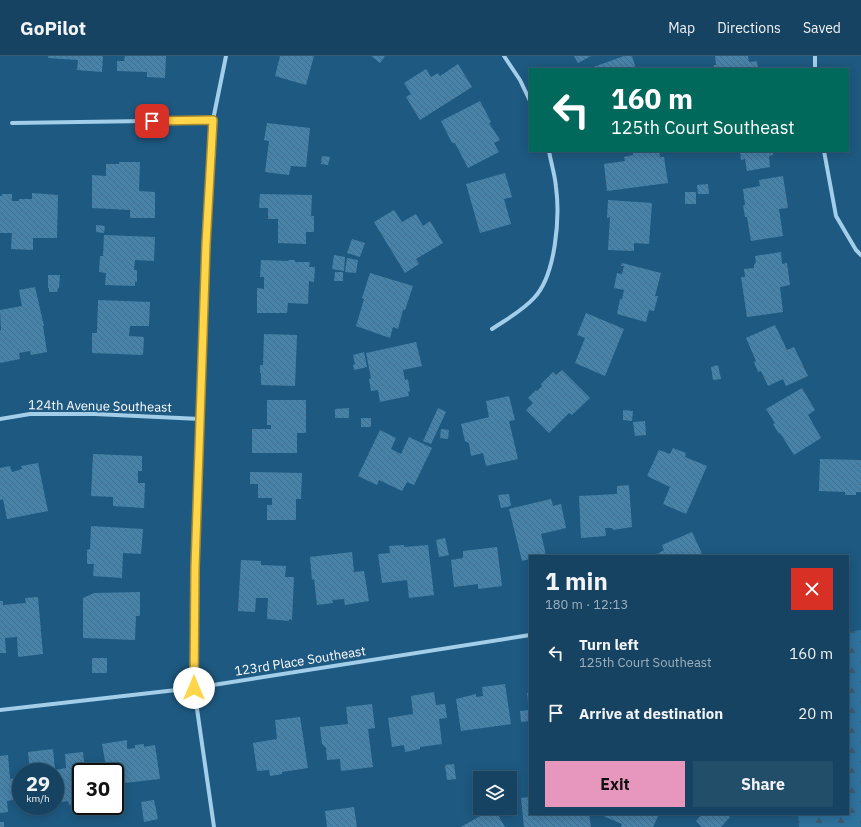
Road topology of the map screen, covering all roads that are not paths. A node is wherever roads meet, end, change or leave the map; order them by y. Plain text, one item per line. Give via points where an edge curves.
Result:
1 (226, 56) edge
2 (504, 56) edge
3 (815, 56) edge
4 (815, 68) edge
5 (529, 99) edge
6 (213, 120) junction
7 (12, 123) dead end
8 (549, 152) edge
9 (824, 152) edge
10 (861, 255) edge
11 (492, 329) dead end
12 (0, 419) edge
13 (200, 419) junction
14 (529, 635) edge
15 (194, 688) junction
16 (0, 710) edge
17 (214, 827) edge

1 - 6 street
2 - 5 street
3 - 4 street
6 - 7 street
6 - 13 street
8 - 11 street via 556,187 558,226 549,273 535,297 520,311
9 - 10 street via 836,216
12 - 13 street, 124th Avenue Southeast via 30,414
13 - 15 street
14 - 15 street, 123rd Place Southeast
15 - 16 street, 123rd Place Southeast
15 - 17 street

